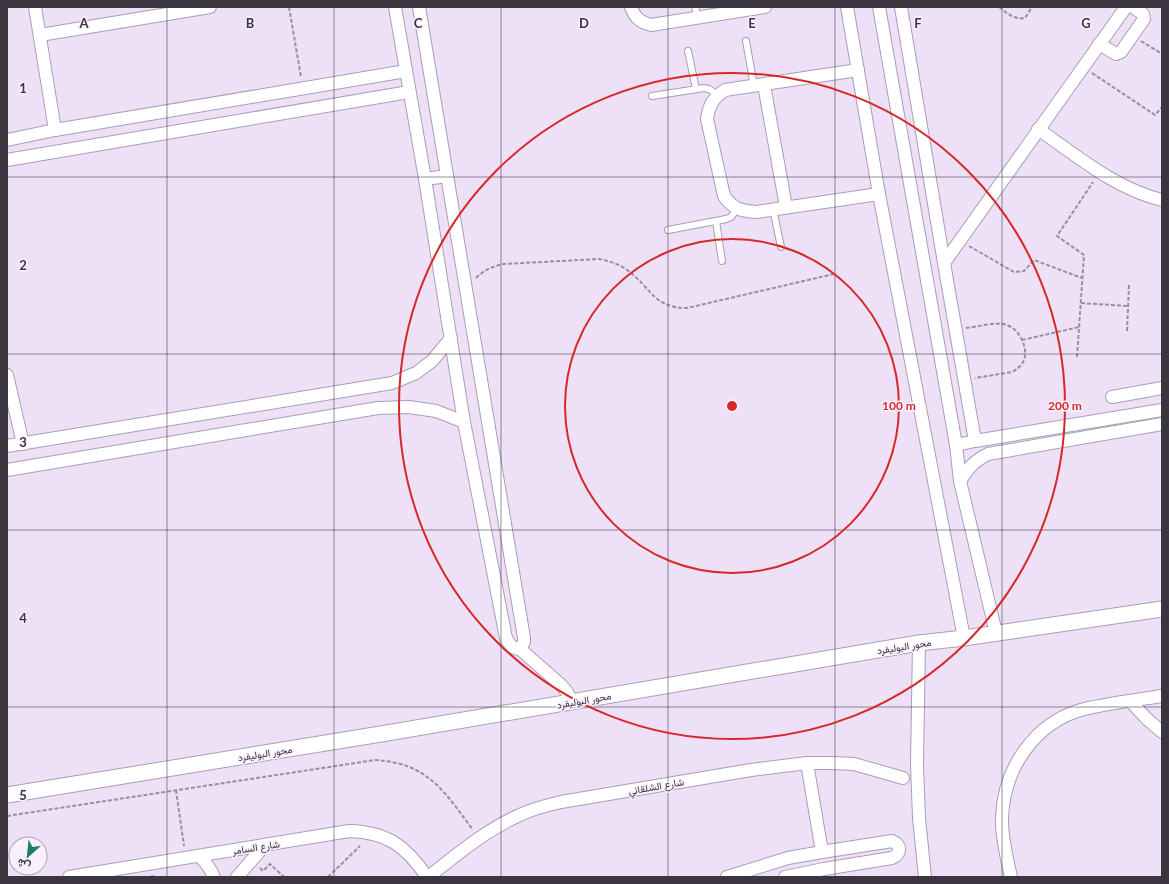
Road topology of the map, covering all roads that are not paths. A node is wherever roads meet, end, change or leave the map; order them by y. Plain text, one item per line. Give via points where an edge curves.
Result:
1 (35, 7) edge
2 (210, 7) edge
3 (395, 7) edge
4 (419, 7) edge
5 (631, 7) edge
6 (765, 7) edge
7 (847, 7) edge
8 (879, 7) edge
9 (901, 7) edge
10 (750, 8) edge
11 (1126, 8) edge
12 (697, 13) edge
13 (40, 36) junction
14 (746, 41) dead end
15 (1099, 44) junction
16 (688, 51) dead end
17 (858, 70) junction
18 (406, 71) junction
19 (759, 86) junction
20 (696, 89) junction
21 (409, 92) junction
22 (718, 95) junction
23 (652, 96) dead end
24 (1038, 129) junction
25 (55, 130) junction
26 (7, 140) edge
27 (7, 160) edge
28 (447, 176) junction
29 (425, 179) junction
30 (879, 194) junction
31 (1162, 200) edge
32 (786, 207) junction
33 (737, 208) junction
34 (773, 209) junction
35 (716, 221) junction
36 (668, 230) dead end
37 (781, 247) dead end
38 (722, 261) dead end
39 (944, 263) junction
40 (451, 338) junction
41 (7, 375) edge
42 (1162, 388) edge
43 (1112, 397) dead end
44 (1162, 410) edge
45 (464, 422) junction
46 (1162, 424) edge
47 (975, 441) junction
48 (23, 444) junction
49 (956, 445) junction
50 (7, 446) edge
51 (7, 470) edge
52 (960, 481) junction
53 (1162, 609) edge
54 (996, 633) junction
55 (964, 638) junction
56 (919, 643) junction
57 (520, 649) junction
58 (1162, 696) edge
59 (1130, 701) junction
60 (572, 702) junction
61 (1162, 732) edge
62 (807, 763) junction
63 (903, 778) dead end
64 (7, 795) edge
65 (264, 845) junction
66 (822, 852) junction
67 (199, 856) junction
68 (69, 877) edge
69 (214, 877) edge
70 (237, 877) edge
71 (428, 877) edge
72 (727, 877) edge
73 (785, 877) edge
74 (925, 877) edge
75 (1011, 877) edge

1 - 13 street
2 - 13 street
3 - 18 street
4 - 28 street
5 - 12 street via 638,19 651,25
6 - 10 street
7 - 17 street
8 - 49 street
9 - 39 street
10 - 12 street
11 - 15 street
11 - 15 street via 1141,12 1144,19 1119,54
13 - 25 street
14 - 19 lane
15 - 24 street
16 - 20 lane
17 - 19 street
17 - 30 street
18 - 21 street
18 - 25 street
19 - 22 street via 726,90
19 - 32 street
20 - 22 lane via 709,89
20 - 23 lane
21 - 27 street
21 - 29 street
22 - 33 street via 708,110 707,119 724,196
24 - 31 street via 1100,172 1136,192
24 - 39 street
25 - 26 street
28 - 29 street
28 - 57 street via 524,638
29 - 40 street
30 - 32 street
30 - 55 street
32 - 34 street
33 - 34 street via 756,212
33 - 35 lane via 731,217
34 - 37 lane
35 - 36 lane
35 - 38 lane
39 - 47 street
40 - 45 street
40 - 48 street via 432,360 416,373 392,383
41 - 48 street
42 - 43 street
44 - 47 street
45 - 51 street via 436,411 409,407 378,408
45 - 57 street via 506,638 512,647
46 - 52 street via 988,454 976,461
47 - 49 street
48 - 50 street
49 - 52 street
52 - 54 street
53 - 54 street, محور البوليفرد
54 - 55 street, محور البوليفرد
55 - 56 street, محور البوليفرد
56 - 60 street, محور البوليفرد
56 - 74 street via 917,765
57 - 60 street via 561,685
58 - 59 street
59 - 61 street
59 - 75 street via 1083,710 1061,719 1041,732 1024,750 1012,771 1004,794 1004,842
60 - 64 street, محور البوليفرد
62 - 63 street, شارع الشلقاني via 854,764
62 - 66 street
62 - 71 street, شارع الشلقاني via 751,770 541,807 503,823
65 - 67 street, شارع السامر
65 - 70 street
65 - 71 street, شارع السامر via 350,831 372,833 403,848
66 - 72 street via 788,858
66 - 73 street via 892,841 896,842 900,849 892,858
67 - 68 street, شارع السامر
67 - 69 street

